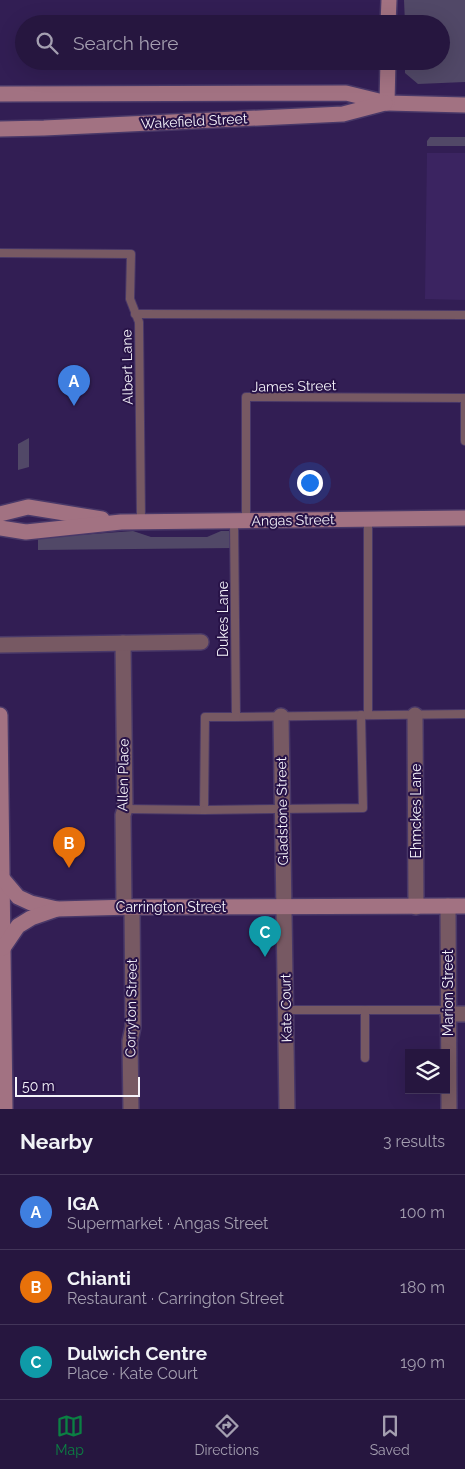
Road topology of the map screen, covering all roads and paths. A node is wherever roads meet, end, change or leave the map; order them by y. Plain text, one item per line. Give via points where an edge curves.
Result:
1 (389, 0) edge
2 (388, 15) edge
3 (388, 70) edge
4 (0, 94) edge
5 (387, 103) junction
6 (465, 105) edge
7 (0, 129) edge
8 (0, 253) edge
9 (135, 314) junction
10 (465, 315) edge
11 (465, 398) edge
12 (465, 440) edge
13 (0, 514) edge
14 (465, 518) edge
15 (368, 519) junction
16 (240, 520) junction
17 (141, 521) junction
18 (121, 522) junction
19 (0, 528) edge
20 (201, 642) dead end
21 (123, 644) junction
22 (0, 645) edge
23 (465, 714) edge
24 (0, 715) edge
25 (365, 715) junction
26 (415, 715) junction
27 (281, 716) junction
28 (236, 717) junction
29 (0, 724) edge
30 (125, 809) junction
31 (204, 810) junction
32 (281, 810) junction
33 (2, 878) junction
34 (448, 906) junction
35 (465, 906) edge
36 (128, 907) junction
37 (284, 907) junction
38 (416, 907) junction
39 (57, 909) junction
40 (3, 948) junction
41 (286, 1010) junction
42 (365, 1010) junction
43 (448, 1012) junction
44 (465, 1014) edge
45 (364, 1058) dead end
46 (3, 1102) edge
47 (130, 1109) edge
48 (287, 1109) edge
49 (449, 1109) edge

1 - 2 main road
3 - 5 main road
4 - 5 main road, Wakefield Street via 346,93
5 - 6 main road, Wakefield Street
5 - 7 main road, Wakefield Street via 343,114
8 - 9 lane, Albert Lane via 130,254 130,298
9 - 10 lane
9 - 17 lane, Albert Lane via 139,322
11 - 12 lane, James Street
11 - 16 lane, James Street via 246,397
13 - 18 main road, Angas Street via 28,507
14 - 15 main road, Angas Street
15 - 16 main road, Angas Street
15 - 25 lane
16 - 17 main road, Angas Street
16 - 28 lane, Dukes Lane
17 - 18 main road, Angas Street
18 - 19 main road, Angas Street via 26,532
20 - 21 street
21 - 22 street
21 - 30 street, Allen Place
23 - 26 lane
24 - 29 main road
25 - 26 lane
25 - 27 lane
25 - 32 lane via 363,808
26 - 38 street, Ehmckes Lane
27 - 28 lane
27 - 32 street, Gladstone Street
28 - 31 lane via 204,717
29 - 33 main road
30 - 31 lane
30 - 36 street, Allen Place via 122,815
31 - 32 lane
32 - 37 street, Gladstone Street
33 - 39 main road, Carrington Street via 18,897
33 - 40 main road
34 - 35 main road, Carrington Street
34 - 38 main road, Carrington Street
34 - 43 street, Marion Street
36 - 37 main road, Carrington Street
36 - 39 main road, Carrington Street
36 - 47 street, Corryton Street via 133,1027
37 - 38 main road, Carrington Street
37 - 41 street, Kate Court
39 - 40 main road, Carrington Street via 18,926
40 - 46 main road
41 - 42 lane
41 - 48 street, Kate Court
42 - 43 lane
42 - 45 lane
43 - 44 street
43 - 49 street, Marion Street

